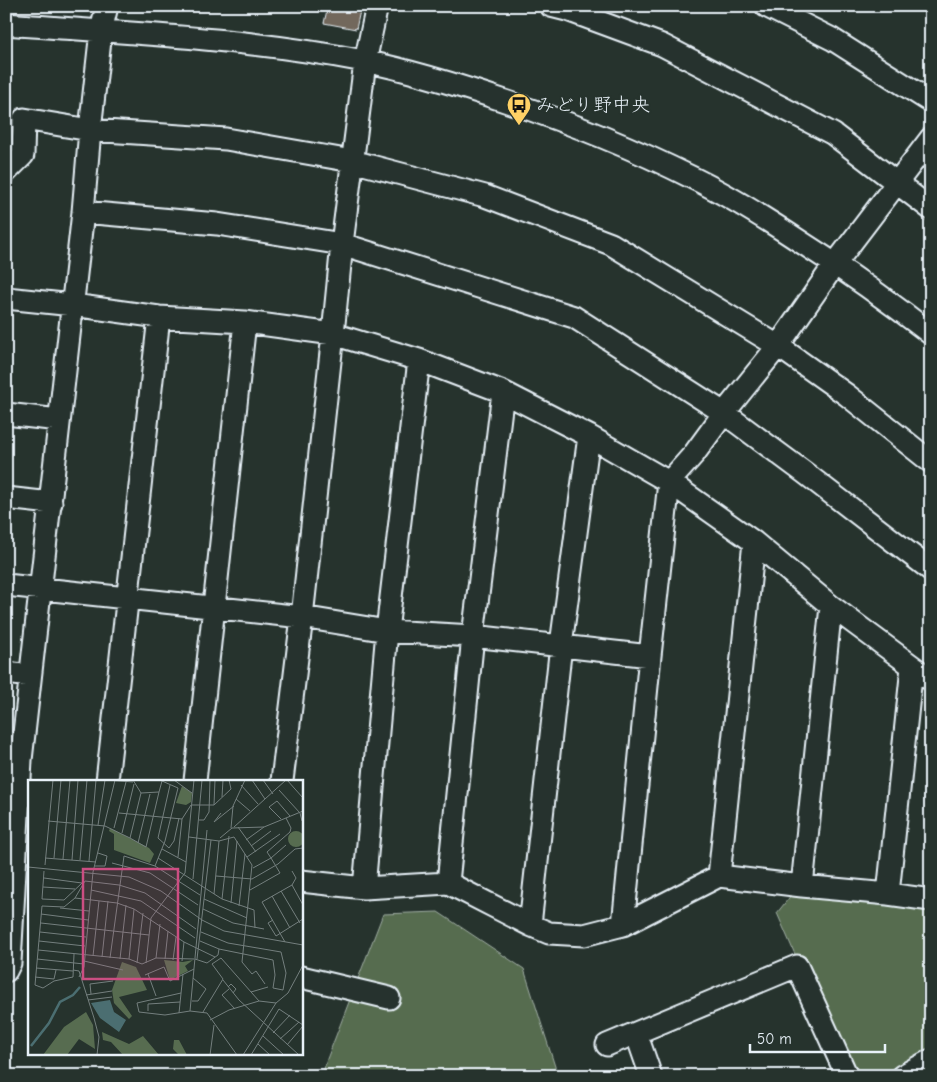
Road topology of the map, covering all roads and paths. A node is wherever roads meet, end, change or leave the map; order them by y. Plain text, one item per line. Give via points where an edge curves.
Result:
1 (107, 6) edge
2 (376, 6) edge
3 (552, 6) edge
4 (766, 6) edge
5 (6, 24) edge
6 (100, 31) junction
7 (365, 62) junction
8 (931, 102) edge
9 (90, 130) junction
10 (931, 138) edge
11 (352, 161) junction
12 (6, 172) edge
13 (897, 183) junction
14 (931, 209) edge
15 (83, 212) junction
16 (342, 244) junction
17 (835, 264) junction
18 (6, 298) edge
19 (72, 305) junction
20 (159, 317) junction
21 (245, 322) junction
22 (333, 334) junction
23 (931, 334) edge
24 (778, 346) junction
25 (419, 360) junction
26 (503, 392) junction
27 (724, 413) junction
28 (6, 414) edge
29 (59, 420) junction
30 (589, 436) junction
31 (931, 462) edge
32 (670, 482) junction
33 (6, 498) edge
34 (51, 503) junction
35 (754, 542) junction
36 (931, 570) edge
37 (6, 586) edge
38 (41, 590) junction
39 (128, 599) junction
40 (832, 606) junction
41 (214, 607) junction
42 (302, 617) junction
43 (387, 631) junction
44 (473, 636) junction
45 (561, 645) junction
46 (650, 656) junction
47 (912, 667) junction
48 (6, 673) edge
49 (30, 676) junction
50 (931, 680) edge
51 (14, 759) edge
52 (107, 780) edge
53 (195, 780) edge
54 (282, 780) edge
55 (17, 852) edge
56 (719, 876) junction
57 (302, 881) edge
58 (448, 883) junction
59 (802, 886) junction
60 (364, 888) junction
61 (888, 894) junction
62 (931, 900) edge
63 (21, 913) edge
64 (530, 925) junction
65 (623, 925) junction
66 (9, 938) edge
67 (6, 971) edge
68 (302, 977) edge
69 (389, 998) dead end
70 (636, 1034) junction
71 (607, 1045) dead end
72 (931, 1060) edge
73 (651, 1076) edge
74 (847, 1076) edge
75 (902, 1076) edge

1 - 6 street
2 - 7 street
3 - 13 street via 671,49 833,134
4 - 8 street via 832,39
5 - 6 street
6 - 7 street via 184,36
6 - 9 street
7 - 11 street
7 - 17 street via 452,83 559,119 625,147 702,183 765,218
9 - 11 street via 226,139
9 - 12 street via 24,119 23,155
9 - 15 street
10 - 13 street
11 - 16 street
11 - 24 street via 485,196 611,244
13 - 14 street
13 - 17 street
15 - 16 street via 217,224
15 - 19 street
16 - 22 street
16 - 27 street via 574,318
17 - 23 street
17 - 24 street
18 - 19 street
19 - 20 street
19 - 29 street
20 - 21 street
20 - 39 street
21 - 22 street
21 - 41 street
22 - 25 street
22 - 42 street
24 - 27 street
24 - 31 street via 847,395
25 - 26 street
25 - 43 street
26 - 30 street
26 - 44 street
27 - 32 street
27 - 36 street
28 - 29 street
29 - 34 street
30 - 32 street
30 - 45 street
32 - 35 street
32 - 46 street
33 - 34 street
34 - 38 street
35 - 40 street
35 - 56 street
37 - 38 street
38 - 39 street
38 - 49 street
39 - 41 street
39 - 52 street
40 - 47 street
40 - 59 street
41 - 42 street
41 - 53 street
42 - 43 street
42 - 54 street
43 - 44 street
43 - 60 street
44 - 45 street
44 - 58 street
45 - 46 street
45 - 64 street
46 - 65 street
47 - 50 street
47 - 61 street
48 - 49 street
49 - 51 street
51 - 55 street
55 - 63 street
56 - 59 street
56 - 65 street
57 - 60 street
58 - 60 street
58 - 64 street
59 - 61 street
61 - 62 street
63 - 66 street
64 - 65 street via 549,933 584,935
66 - 67 street via 10,963
68 - 69 street
70 - 71 street
70 - 73 street
70 - 74 street via 797,966
72 - 75 street

